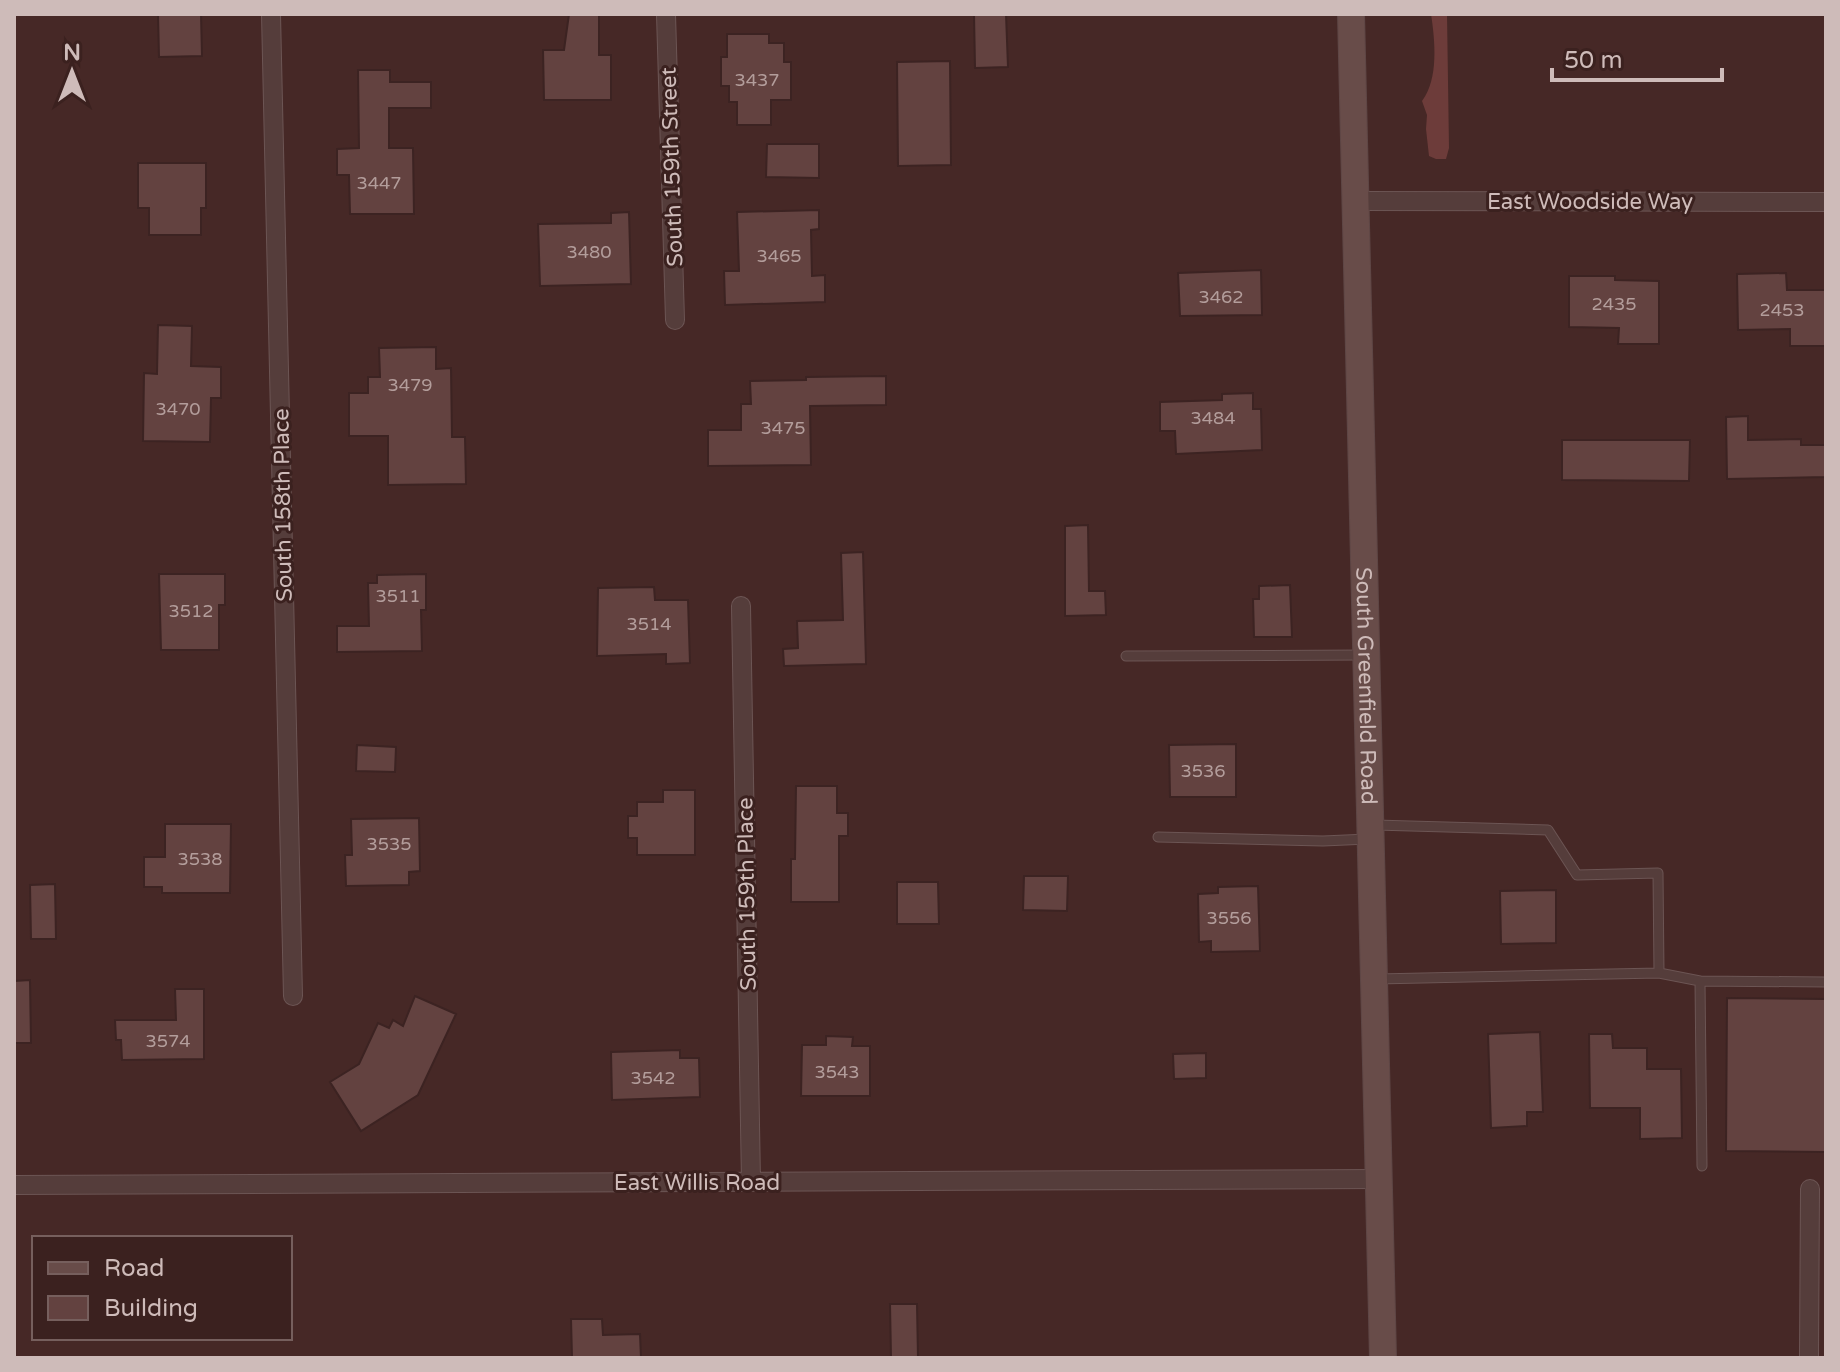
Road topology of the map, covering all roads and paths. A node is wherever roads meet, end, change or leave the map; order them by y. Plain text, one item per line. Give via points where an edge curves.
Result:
1 (271, 14) edge
2 (666, 14) edge
3 (1351, 14) edge
4 (1355, 201) junction
5 (1826, 202) edge
6 (675, 320) dead end
7 (741, 606) dead end
8 (1367, 655) junction
9 (1126, 656) dead end
10 (1371, 832) junction
11 (1158, 837) dead end
12 (1659, 973) junction
13 (1375, 979) junction
14 (1700, 981) junction
15 (1826, 982) edge
16 (293, 996) dead end
17 (1702, 1166) dead end
18 (1380, 1179) junction
19 (751, 1182) junction
20 (14, 1185) edge
21 (1810, 1189) dead end
22 (1818, 1241) edge
23 (1383, 1358) edge
24 (1809, 1358) edge

1 - 16 street, South 158th Place
2 - 6 street, South 159th Street
3 - 4 main road, South Greenfield Road
4 - 5 street, East Woodside Way
4 - 8 main road, South Greenfield Road
7 - 19 street, South 159th Place
8 - 9 lane
8 - 10 main road, South Greenfield Road
10 - 11 lane via 1323,841
10 - 12 lane via 1548,830 1577,875 1658,873
10 - 13 main road, South Greenfield Road
12 - 13 lane
12 - 14 lane
13 - 18 main road, South Greenfield Road
14 - 15 lane
14 - 17 lane
18 - 19 street, East Willis Road
18 - 23 main road, South Greenfield Road
19 - 20 street, East Willis Road
21 - 22 street
22 - 24 street

